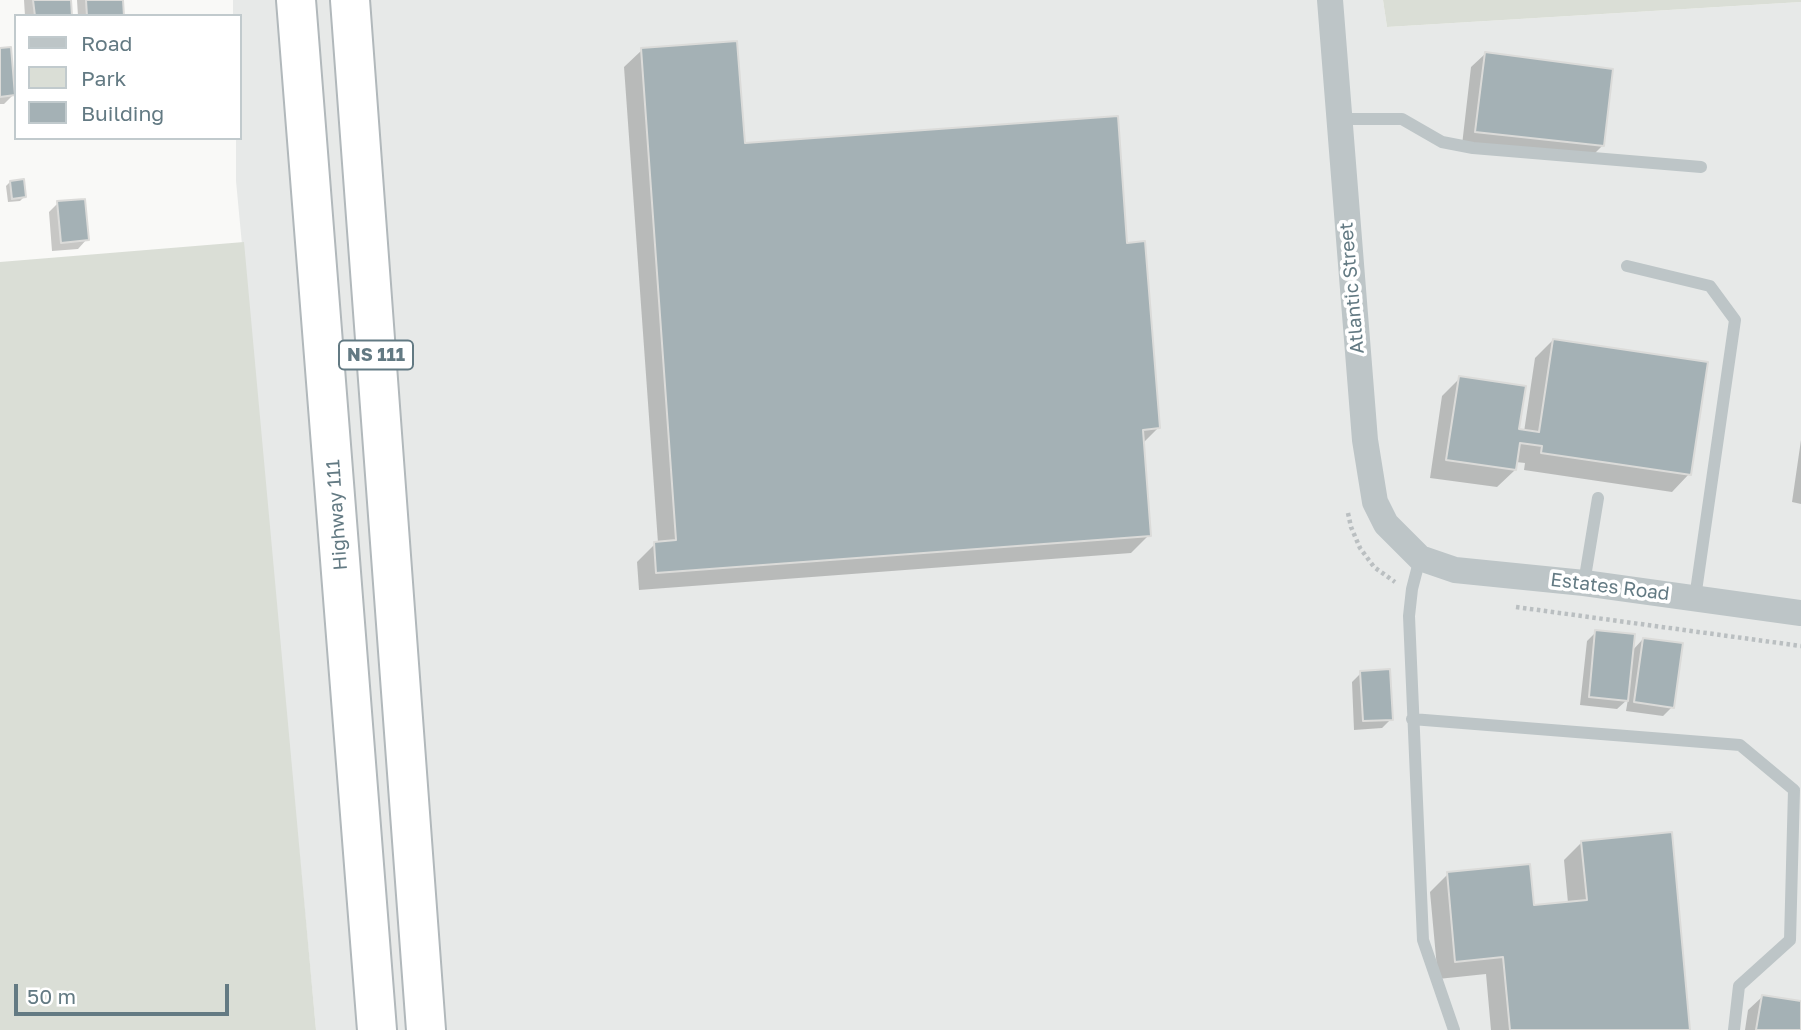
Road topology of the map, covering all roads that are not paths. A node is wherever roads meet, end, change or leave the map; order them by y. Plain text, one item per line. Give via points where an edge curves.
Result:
1 (296, 0) edge
2 (350, 0) edge
3 (1329, 0) edge
4 (1339, 119) junction
5 (1702, 167) dead end
6 (1628, 266) dead end
7 (325, 363) junction
8 (1598, 498) dead end
9 (1420, 558) junction
10 (1584, 583) junction
11 (1695, 598) junction
12 (1801, 613) edge
13 (402, 710) junction
14 (1412, 719) junction
15 (353, 1030) edge
16 (377, 1030) edge
17 (426, 1030) edge
18 (449, 1030) edge
19 (1454, 1030) edge
20 (1734, 1030) edge

1 - 7 highway, Highway 111 / NS 111
2 - 13 highway, NS 111
3 - 4 street, Atlantic Street
4 - 5 lane via 1402,119 1442,142 1473,148
4 - 9 street, Atlantic Street via 1370,483 1386,524
6 - 11 lane via 1710,286 1735,320
7 - 15 highway via 325,498
7 - 16 highway, Highway 111 / NS 111
8 - 10 lane
9 - 10 street, Estates Road via 1455,570
9 - 14 lane via 1409,616
10 - 11 street, Estates Road
11 - 12 street, Estates Road
13 - 17 highway, NS 111
13 - 18 highway via 423,773 428,887
14 - 19 lane via 1423,940
14 - 20 lane via 1740,746 1794,790 1790,940 1739,985

